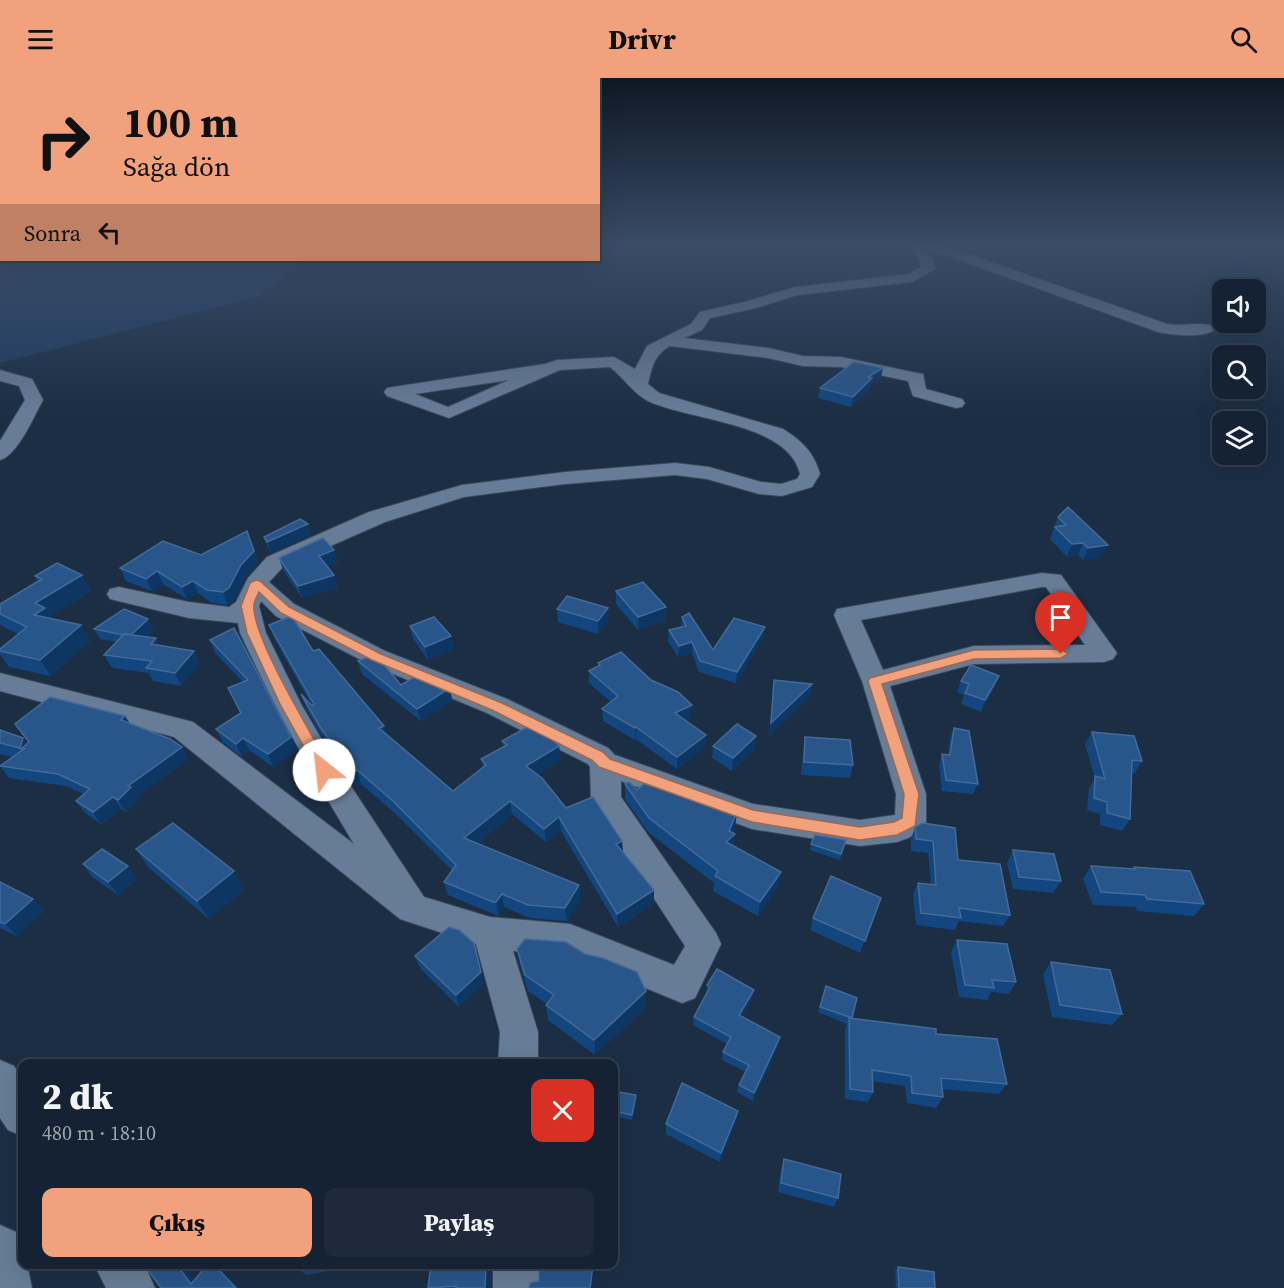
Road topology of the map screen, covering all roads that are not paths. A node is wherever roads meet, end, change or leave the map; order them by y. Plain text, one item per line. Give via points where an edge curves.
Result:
1 (765, 300) edge
2 (1087, 300) edge
3 (1209, 328) dead end
4 (665, 340) junction
5 (892, 355) dead end
6 (808, 361) junction
7 (547, 369) junction
8 (0, 375) edge
9 (639, 385) junction
10 (956, 403) dead end
11 (0, 454) edge
12 (119, 594) dead end
13 (252, 594) junction
14 (875, 681) junction
15 (0, 682) edge
16 (605, 763) junction
17 (412, 908) junction
18 (490, 933) junction
19 (518, 1059) edge
20 (0, 1080) edge
21 (18, 1109) edge
22 (0, 1248) edge
23 (120, 1269) edge
24 (516, 1269) edge
25 (9, 1288) edge
26 (132, 1288) edge
27 (516, 1288) edge

1 - 4 street via 705,315 697,327
2 - 3 street via 1161,330
4 - 6 street
4 - 9 street via 645,362
5 - 6 street via 830,353
6 - 10 street via 842,362 917,378 919,392
7 - 7 street via 449,413 393,392 464,381
7 - 9 street via 614,362
8 - 11 street via 26,383 34,400
9 - 13 street via 653,397 776,434 792,443 808,460 810,474 805,483 782,490 675,469 462,491 377,517 275,562
12 - 13 street via 234,616
13 - 16 street via 376,657 497,706
13 - 17 street via 253,633 287,704
14 - 14 street via 974,655 1104,653 1053,580 1042,580 846,615
14 - 16 street via 911,794 910,822 897,829 860,833 752,816
15 - 17 street via 183,729
16 - 18 street via 606,799 703,944 681,986 570,940
17 - 18 street
18 - 19 street via 519,1032
20 - 21 street
22 - 25 street
23 - 26 street
24 - 27 street

